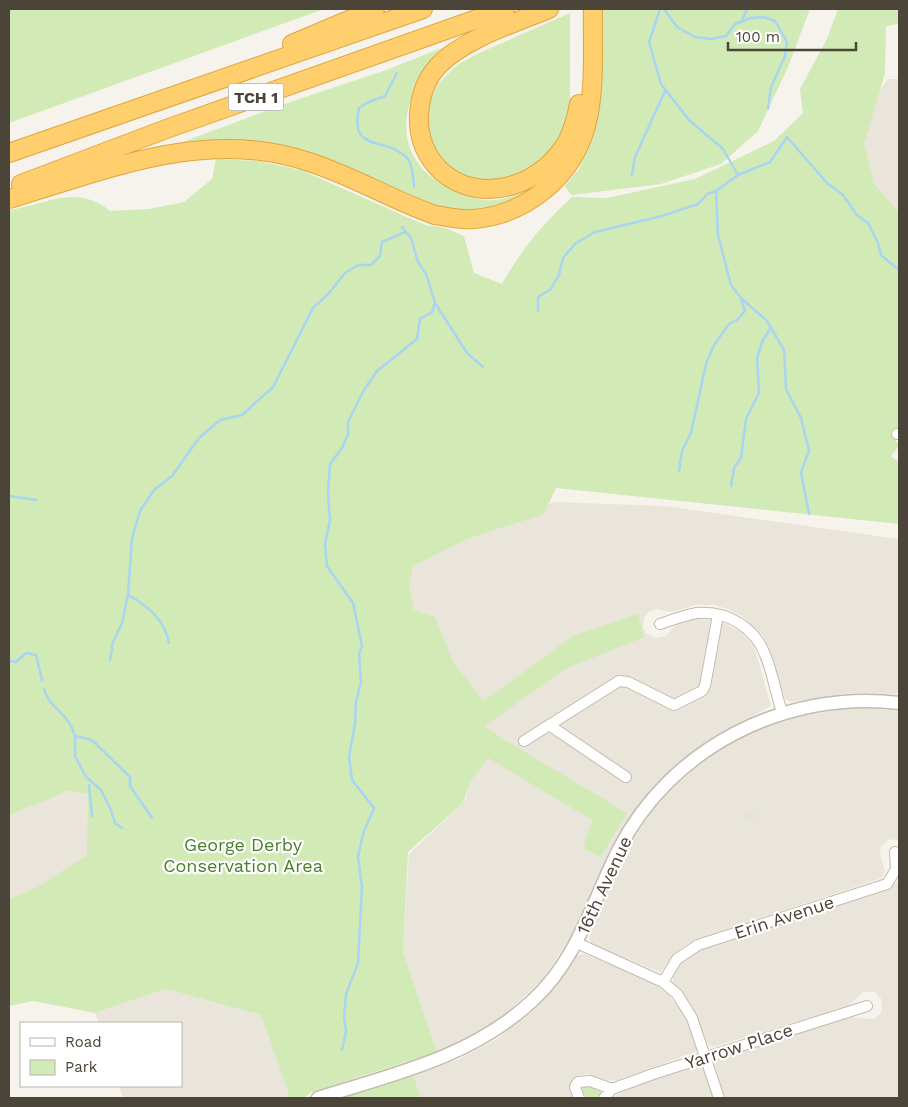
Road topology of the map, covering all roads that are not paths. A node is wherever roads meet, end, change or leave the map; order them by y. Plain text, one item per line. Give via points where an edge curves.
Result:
1 (375, 9) edge
2 (423, 9) edge
3 (505, 9) edge
4 (549, 9) edge
5 (588, 13) edge
6 (236, 73) junction
7 (9, 153) edge
8 (9, 189) edge
9 (9, 199) edge
10 (718, 614) junction
11 (660, 624) dead end
12 (899, 703) edge
13 (782, 712) junction
14 (549, 726) junction
15 (524, 741) dead end
16 (626, 777) dead end
17 (895, 852) dead end
18 (577, 943) junction
19 (663, 982) junction
20 (867, 1006) dead end
21 (706, 1056) junction
22 (612, 1089) junction
23 (318, 1098) edge
24 (579, 1098) edge
25 (604, 1098) edge
26 (719, 1098) edge

1 - 6 highway via 306,37
2 - 6 highway, TCH 1
3 - 8 highway, TCH 1 via 178,125
4 - 5 highway via 486,36 448,57 437,67 425,87 419,108 419,132 435,165 448,177 462,184 492,190 516,186 540,172 559,153 574,125 580,97
5 - 9 highway via 592,88 580,142 571,160 550,186 527,202 492,216 458,219 436,215 310,162 247,148 215,147 168,154
6 - 7 highway, TCH 1
10 - 11 street via 690,614
10 - 13 street via 740,624 756,638 767,658
10 - 14 street via 702,692 674,705 628,682 619,681
12 - 13 street, 16th Avenue via 842,702
13 - 18 street, 16th Avenue via 713,746 682,769 660,792 621,846
14 - 15 street
14 - 16 street
17 - 19 street, Erin Avenue via 896,869 887,884 698,944 677,959
18 - 19 street
18 - 23 street, 16th Avenue via 539,994 494,1032 444,1058
19 - 21 street via 687,1007
20 - 21 street, Yarrow Place
21 - 22 street, Yarrow Place
21 - 26 street
22 - 24 street via 583,1080 576,1088
22 - 25 street, Yarrow Place

